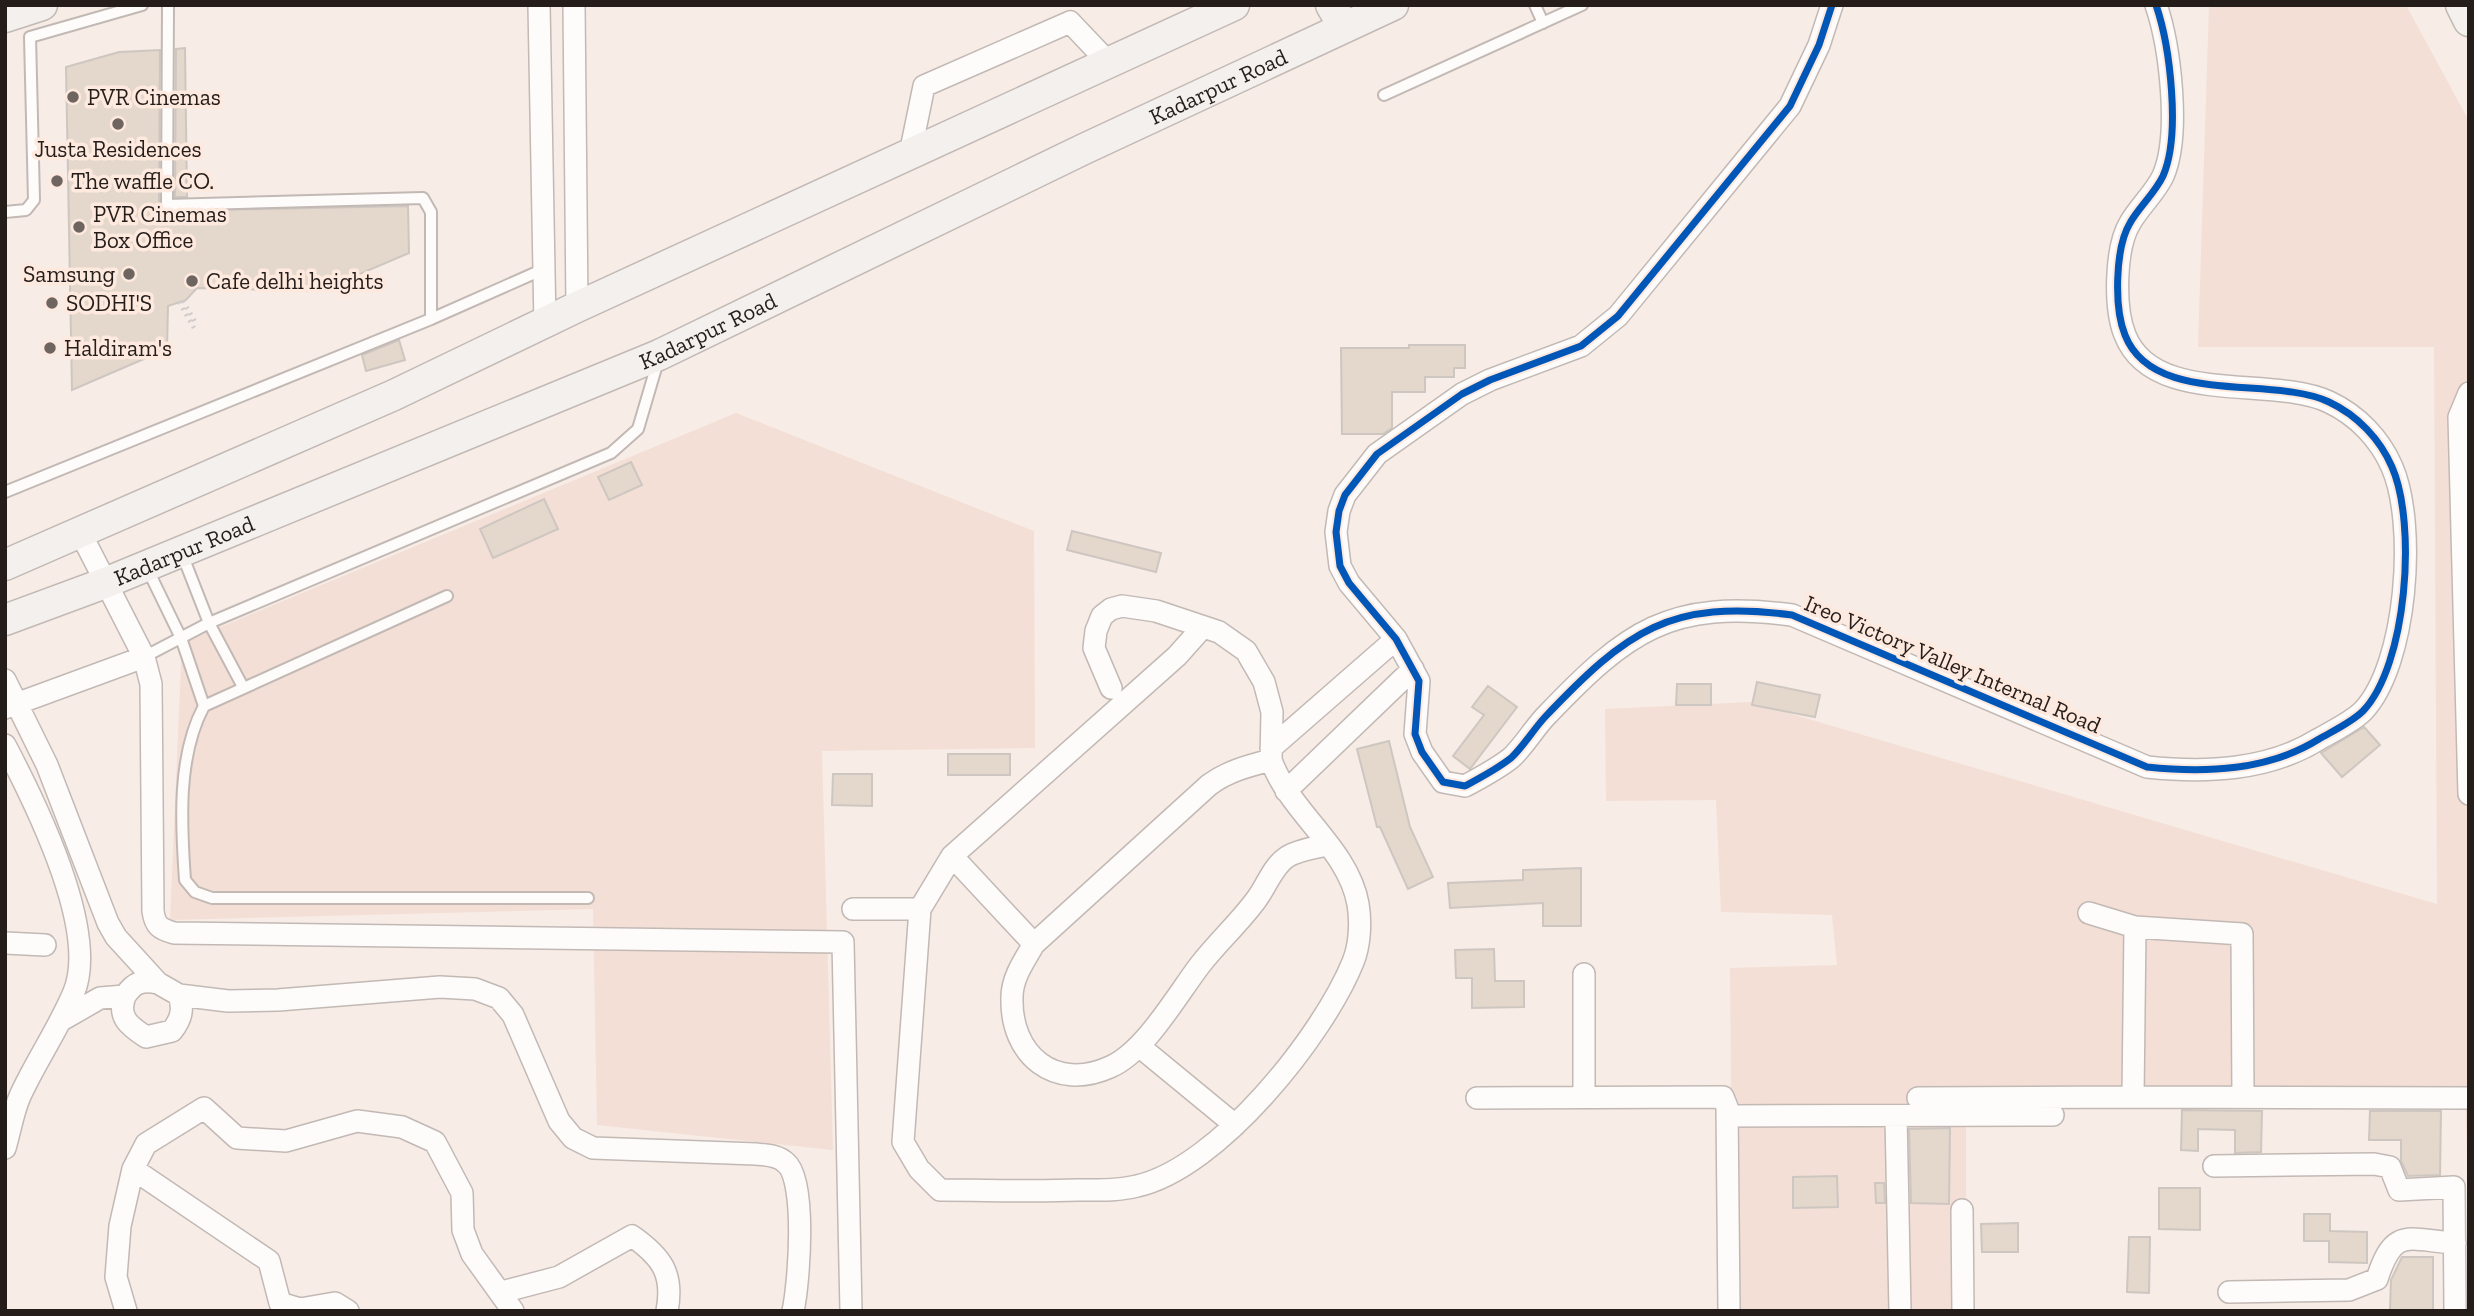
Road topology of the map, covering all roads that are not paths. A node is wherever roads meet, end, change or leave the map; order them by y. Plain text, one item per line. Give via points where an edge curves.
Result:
1 (142, 5) edge
2 (168, 5) edge
3 (539, 5) edge
4 (574, 5) edge
5 (1234, 5) edge
6 (1393, 5) edge
7 (1535, 5) edge
8 (1582, 5) edge
9 (1832, 5) edge
10 (2156, 5) edge
11 (2461, 5) edge
12 (1338, 16) edge
13 (24, 18) edge
14 (2469, 20) edge
15 (1543, 23) junction
16 (1110, 63) junction
17 (573, 89) junction
18 (540, 90) junction
19 (1384, 95) dead end
20 (911, 154) junction
21 (575, 210) junction
22 (542, 211) junction
23 (5, 212) edge
24 (544, 269) junction
25 (577, 307) junction
26 (431, 320) junction
27 (545, 325) junction
28 (659, 355) junction
29 (2469, 393) edge
30 (5, 492) edge
31 (80, 532) junction
32 (181, 552) junction
33 (5, 565) edge
34 (146, 566) junction
35 (105, 583) junction
36 (447, 596) dead end
37 (5, 620) edge
38 (209, 623) junction
39 (1202, 628) junction
40 (181, 638) junction
41 (1396, 639) junction
42 (144, 657) junction
43 (1413, 669) junction
44 (5, 680) edge
45 (243, 687) junction
46 (1111, 688) dead end
47 (11, 706) edge
48 (204, 706) junction
49 (5, 745) edge
50 (1271, 754) junction
51 (47, 765) junction
52 (21, 776) junction
53 (1286, 791) junction
54 (2469, 794) edge
55 (76, 835) junction
56 (1327, 845) junction
57 (50, 846) junction
58 (952, 856) junction
59 (588, 898) dead end
60 (853, 909) dead end
61 (920, 909) junction
62 (2089, 913) dead end
63 (2135, 927) junction
64 (5, 943) edge
65 (1034, 944) junction
66 (45, 945) dead end
67 (1584, 974) dead end
68 (158, 984) junction
69 (179, 995) junction
70 (125, 996) junction
71 (58, 1023) junction
72 (1139, 1046) junction
73 (1584, 1097) junction
74 (2133, 1097) junction
75 (2243, 1097) junction
76 (1477, 1098) dead end
77 (1918, 1098) dead end
78 (2469, 1098) edge
79 (2053, 1115) dead end
80 (1727, 1116) junction
81 (1896, 1116) junction
82 (1236, 1125) junction
83 (5, 1148) edge
84 (2214, 1166) dead end
85 (133, 1169) junction
86 (1962, 1210) dead end
87 (2455, 1243) junction
88 (2229, 1292) dead end
89 (507, 1302) edge
90 (276, 1307) edge
91 (126, 1311) edge
92 (348, 1311) edge
93 (667, 1311) edge
94 (793, 1311) edge
95 (851, 1311) edge
96 (1729, 1311) edge
97 (1900, 1311) edge
98 (1963, 1311) edge
99 (2455, 1311) edge

1 - 13 lane
2 - 26 lane via 167,205 423,198 431,212
3 - 18 street
4 - 17 street
5 - 16 street
6 - 12 street, Kadarpur Road
7 - 15 lane
8 - 15 lane
9 - 41 street, Ireo Victory Valley Internal Road via 1790,106 1618,316 1581,345 1462,394 1377,454 1358,475 1339,511 1340,566
10 - 43 street, Ireo Victory Valley Internal Road via 2168,56 2171,129 2163,175 2123,236 2119,312 2125,335 2153,369 2190,382 2328,401 2353,415 2374,437 2392,468 2401,499 2404,579 2396,644 2363,711 2295,754 2219,769 2147,767 1791,615 1750,610 1700,612 1673,617 1631,637 1570,691 1512,757 1465,786 1443,782 1422,752 1415,734 1419,681
11 - 14 street
12 - 28 street, Kadarpur Road
13 - 23 lane via 34,200 26,210
15 - 19 lane
16 - 20 street
16 - 20 street via 1070,22 924,86
17 - 18 street
17 - 21 street
18 - 22 street
20 - 25 street
21 - 22 street
21 - 25 street
22 - 24 street
24 - 26 lane
24 - 27 street
25 - 27 street
26 - 30 lane
27 - 31 street
28 - 32 street, Kadarpur Road
28 - 38 lane via 638,429 611,453
29 - 54 street via 2459,417
31 - 33 street
31 - 35 street
32 - 34 street, Kadarpur Road
32 - 38 lane
34 - 35 street, Kadarpur Road
34 - 40 lane
35 - 37 street, Kadarpur Road
35 - 42 street
36 - 45 lane
38 - 40 lane
38 - 45 lane
39 - 46 street via 1156,611 1111,609 1102,616 1094,648
39 - 50 street via 1234,641 1264,682 1272,712
39 - 58 street via 1177,656
40 - 42 lane
40 - 48 lane
41 - 43 street, Ireo Victory Valley Internal Road
41 - 50 street
42 - 47 street
42 - 95 street via 151,684 153,911 154,923 161,930 843,942
43 - 53 street
44 - 47 street
45 - 48 lane
47 - 51 street
48 - 59 lane via 186,755 185,880 195,892 212,898
49 - 52 street
50 - 53 street
50 - 65 street via 1209,785
51 - 52 street
51 - 55 street
52 - 57 street
53 - 56 street
55 - 57 street
55 - 68 street via 116,937
56 - 72 street via 1296,853 1280,863 1255,902
56 - 82 street via 1354,887 1359,928 1353,962 1289,1063
57 - 71 street via 80,936 75,990
58 - 61 street
58 - 65 street
60 - 61 street
61 - 82 street via 903,1142 919,1169 940,1190 1136,1186 1161,1178
62 - 63 street
63 - 74 street
63 - 75 street via 2242,934
64 - 66 street
65 - 72 street via 1015,979 1012,997 1018,1040 1025,1052 1053,1071 1088,1073 1113,1066
67 - 73 street
68 - 69 street
68 - 70 street via 144,981 132,986
69 - 70 street via 180,1020 172,1031 146,1037 127,1024 122,1011
69 - 94 street via 228,1001 278,1000 440,987 475,989 499,998 513,1015 559,1121 573,1138 593,1148 774,1156 787,1163 796,1178 799,1199
70 - 71 street via 100,998
71 - 83 street via 19,1098
72 - 82 street
73 - 76 street
73 - 80 street via 1718,1097 1726,1102
74 - 75 street
74 - 77 street
75 - 78 street
79 - 81 street
80 - 81 street
80 - 96 street
81 - 97 street
84 - 87 street via 2374,1164 2390,1167 2399,1190 2454,1187
85 - 89 street via 146,1144 204,1108 237,1138 286,1141 357,1121 402,1128 435,1142 462,1193 463,1230 472,1254
85 - 90 street via 269,1261
85 - 91 street via 120,1226 116,1277
86 - 98 street
87 - 88 street via 2400,1240 2387,1250 2377,1279 2349,1290
87 - 99 street
89 - 93 street via 632,1236 653,1250 672,1285
90 - 92 street via 300,1309 335,1303

